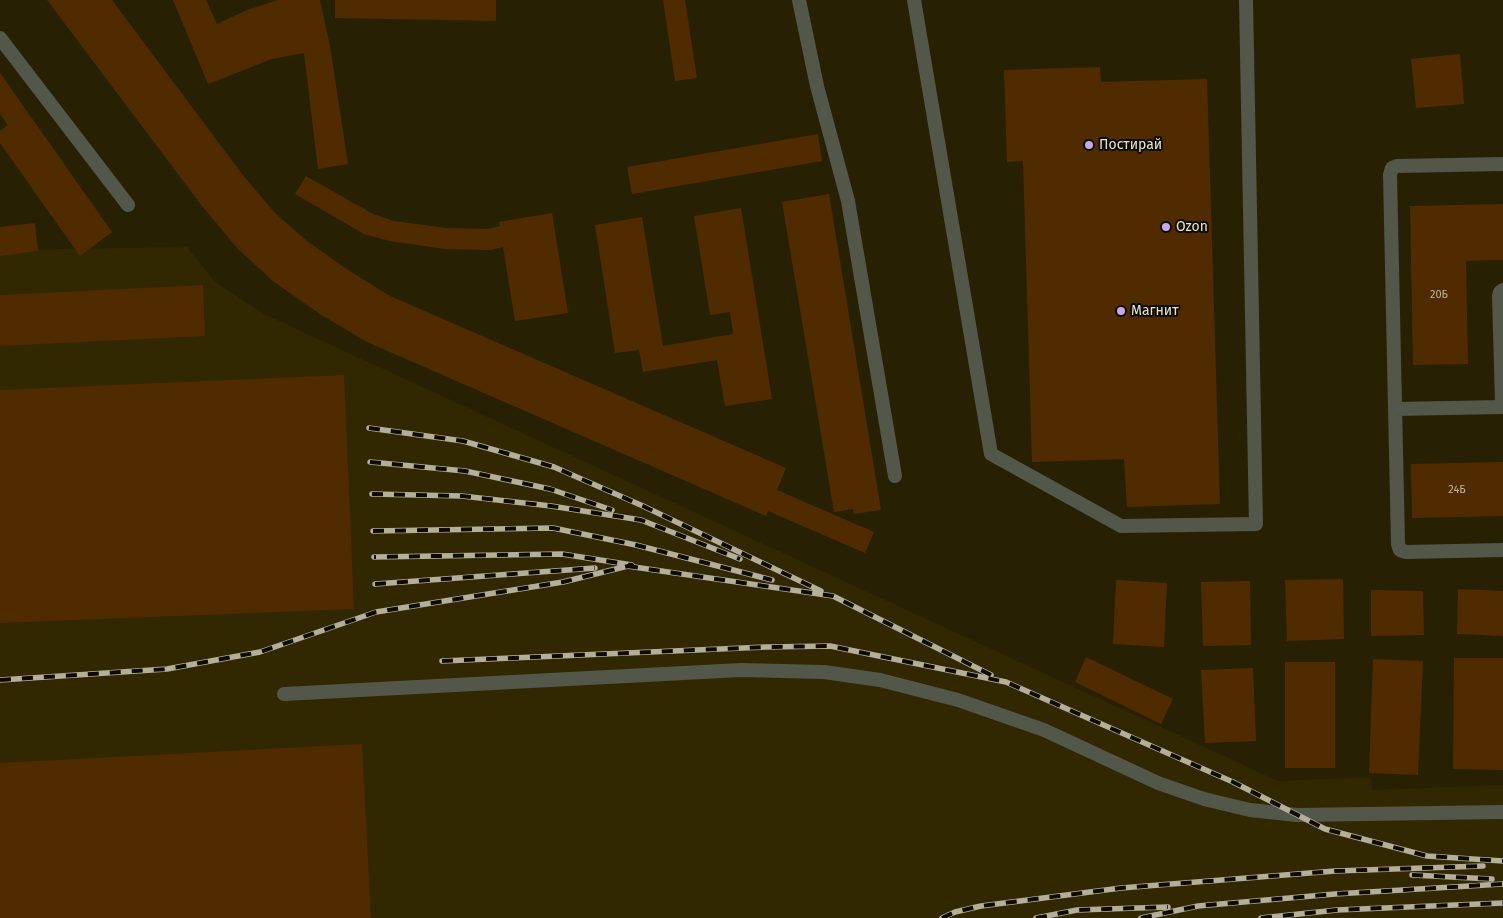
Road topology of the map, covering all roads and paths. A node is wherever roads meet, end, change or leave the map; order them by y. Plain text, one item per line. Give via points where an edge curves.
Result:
1 (800, 0) edge
2 (914, 0) edge
3 (1246, 0) edge
4 (0, 38) edge
5 (1503, 164) edge
6 (128, 205) dead end
7 (1503, 290) edge
8 (1503, 407) edge
9 (1395, 409) junction
10 (895, 476) dead end
11 (1503, 550) edge
12 (284, 694) dead end
13 (1503, 812) edge

1 - 10 lane via 817,86 848,201
2 - 3 lane via 991,454 1121,526 1256,524
4 - 6 lane
5 - 9 lane via 1392,168
7 - 8 lane via 1500,296
8 - 9 lane
9 - 11 lane via 1400,550
12 - 13 lane via 741,670 824,672 880,680 958,700 1044,730 1158,783 1250,810 1297,815

